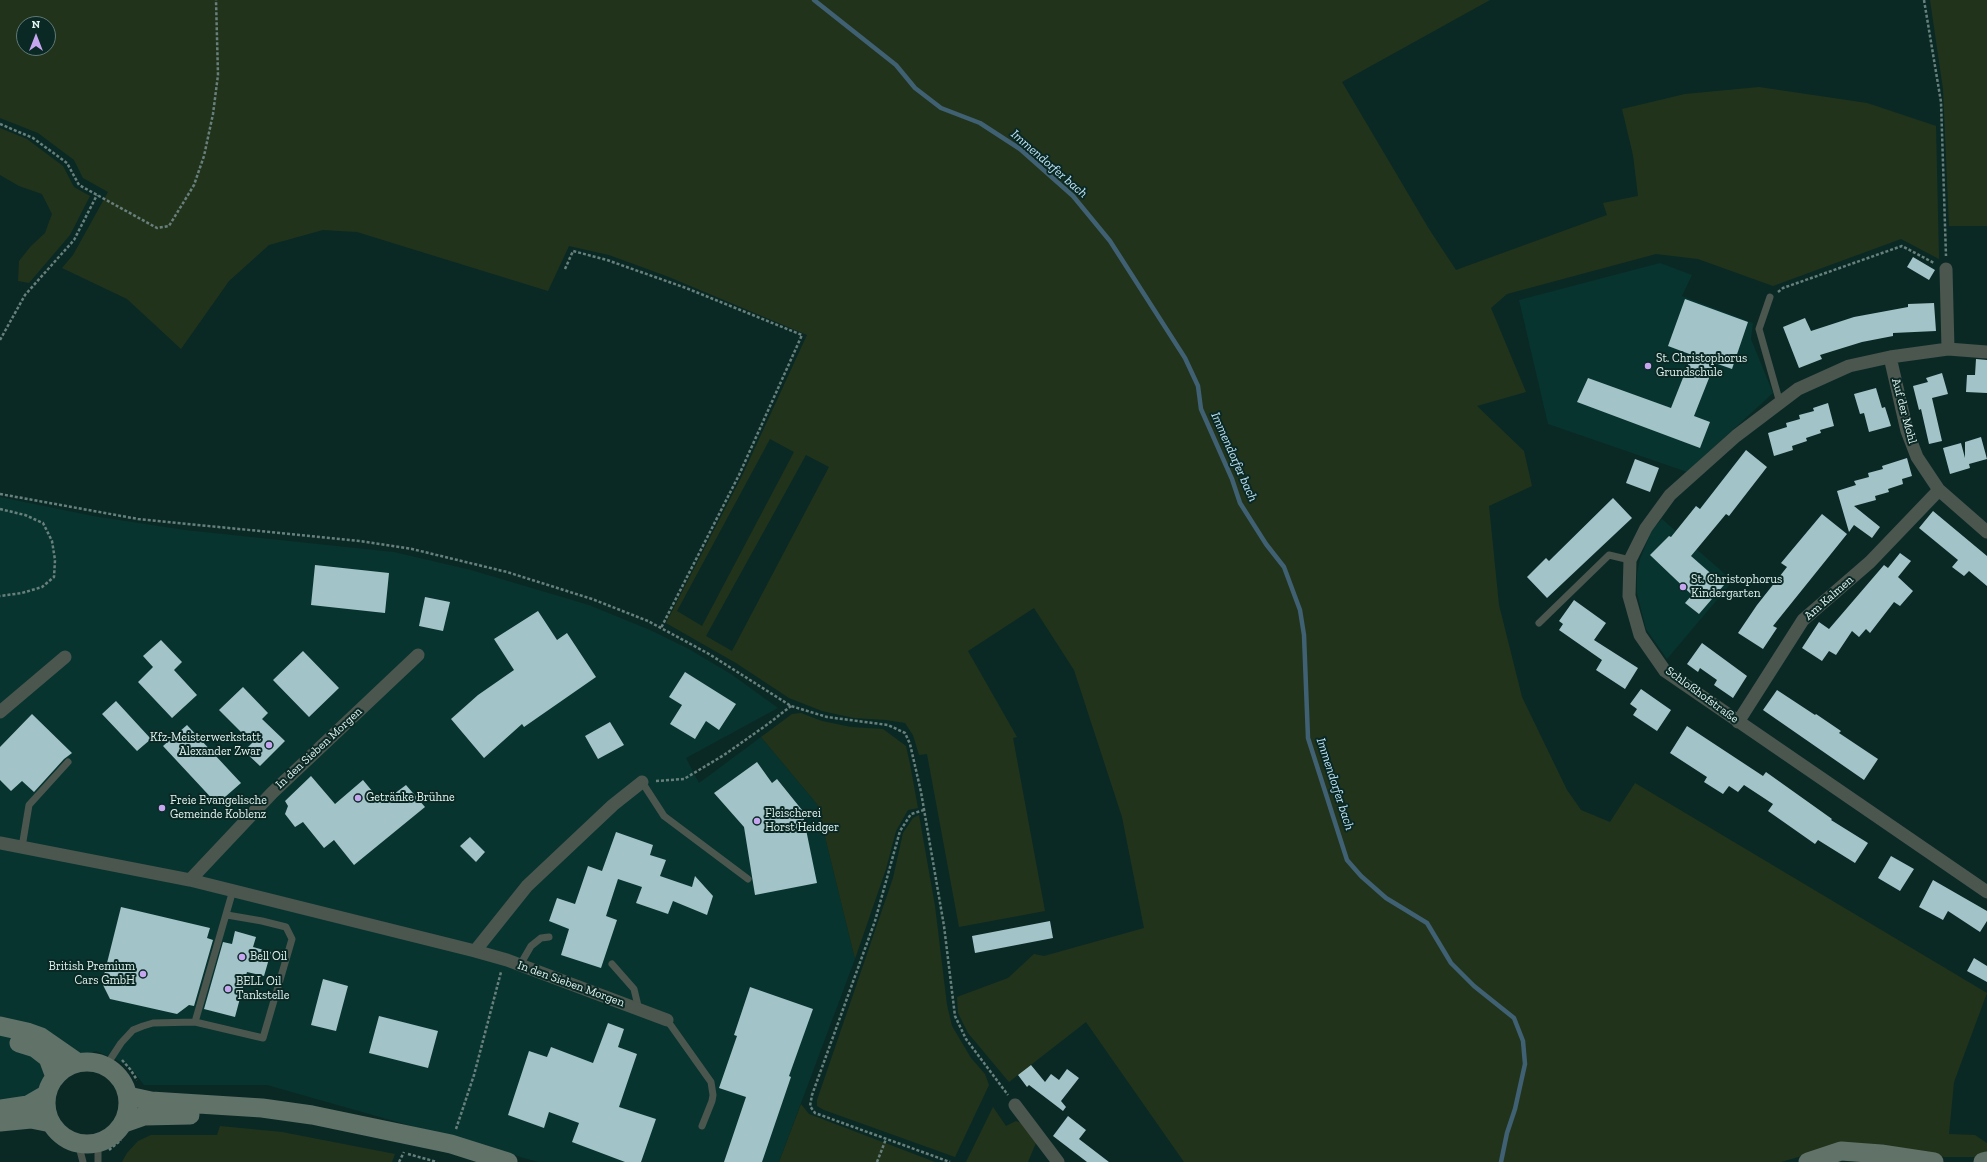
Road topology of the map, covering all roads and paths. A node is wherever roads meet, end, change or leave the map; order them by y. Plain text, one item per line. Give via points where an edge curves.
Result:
1 (216, 0) edge
2 (1924, 0) edge
3 (0, 124) edge
4 (97, 195) junction
5 (565, 269) dead end
6 (1946, 269) junction
7 (1770, 296) joint
8 (0, 340) edge
9 (1948, 349) junction
10 (1987, 352) edge
11 (1890, 357) junction
12 (1780, 403) junction
13 (1939, 490) junction
14 (0, 494) edge
15 (0, 509) edge
16 (1987, 532) edge
17 (1630, 560) junction
18 (0, 596) edge
19 (1539, 623) dead end
20 (661, 628) junction
21 (418, 655) dead end
22 (65, 657) dead end
23 (790, 706) junction
24 (0, 712) edge
25 (1738, 722) junction
26 (68, 762) dead end
27 (642, 782) junction
28 (924, 810) junction
29 (0, 843) edge
30 (22, 847) junction
31 (748, 879) dead end
32 (190, 880) junction
33 (233, 890) junction
34 (1987, 892) edge
35 (227, 916) junction
36 (548, 937) dead end
37 (475, 951) junction
38 (507, 960) junction
39 (612, 964) dead end
40 (520, 965) junction
41 (639, 1010) junction
42 (666, 1020) joint
43 (195, 1022) junction
44 (0, 1026) edge
45 (0, 1038) edge
46 (77, 1062) junction
47 (106, 1066) junction
48 (55, 1077) junction
49 (47, 1094) junction
50 (128, 1096) junction
51 (1015, 1105) joint
52 (0, 1109) edge
53 (0, 1122) edge
54 (51, 1123) junction
55 (702, 1126) dead end
56 (123, 1131) junction
57 (886, 1139) junction
58 (98, 1142) junction
59 (78, 1143) junction
60 (451, 1144) junction
61 (401, 1153) edge
62 (1987, 1161) edge
63 (83, 1162) edge
64 (98, 1162) edge
65 (438, 1162) edge
66 (466, 1162) edge
67 (508, 1162) edge
68 (877, 1162) edge
69 (950, 1162) edge
70 (1058, 1162) edge
71 (1808, 1162) edge
72 (1934, 1162) edge
73 (1983, 1162) edge

1 - 4 path via 218,75 213,114 204,156 194,185 169,226 157,228
2 - 6 path via 1941,102
3 - 4 path via 33,138 67,163 79,185
4 - 8 path via 74,240 25,295
5 - 20 path via 573,251 686,288 802,335 739,475
6 - 7 path via 1902,246 1783,288
6 - 9 street
7 - 12 lane via 1759,329
9 - 10 street, Schloßhofstraße
9 - 11 street, Schloßhofstraße
11 - 12 street, Schloßhofstraße via 1849,366 1798,389
11 - 13 street, Auf der Mohl via 1906,430 1917,457
12 - 17 street, Schloßhofstraße via 1736,436 1670,495 1646,528
13 - 16 street, Auf der Mohl
13 - 25 street, Am Kalmen via 1870,562 1803,620
14 - 20 path via 138,519 360,540 412,549 507,572 585,596
15 - 18 path via 25,515 43,523 52,540 56,560 54,577 42,586 22,593
17 - 19 lane via 1609,555
17 - 25 street, Schloßhofstraße via 1629,596 1640,635 1665,671
20 - 23 path via 709,654
21 - 32 street, In den Sieben Morgen via 272,793
22 - 24 street
23 - 27 path via 768,724 684,779
23 - 28 path via 827,717 888,725 905,733 910,744
25 - 34 street, Schloßhofstraße
26 - 30 lane via 29,805
27 - 31 lane via 664,816
27 - 37 street via 613,805 527,886
28 - 51 path via 944,926 955,1016 966,1038
28 - 57 path via 911,814 900,831 875,921 810,1106 815,1113
29 - 30 street, In den Sieben Morgen
30 - 32 street, In den Sieben Morgen
32 - 33 street, In den Sieben Morgen
33 - 35 lane
33 - 37 street, In den Sieben Morgen
35 - 43 lane
35 - 43 lane via 262,921 286,928 292,939 263,1038
36 - 40 lane via 541,938 531,946
37 - 38 street, In den Sieben Morgen
38 - 40 street, In den Sieben Morgen
38 - 60 path
39 - 41 lane via 634,989
40 - 41 street, In den Sieben Morgen
41 - 42 street, In den Sieben Morgen
42 - 55 lane via 711,1082 712,1101
43 - 47 lane via 153,1023 134,1030 121,1043
44 - 46 main road via 41,1037
45 - 48 main road via 28,1045 41,1052 51,1064
46 - 47 main road via 87,1061
46 - 48 main road via 69,1065
47 - 50 main road via 121,1078
48 - 49 main road
49 - 52 main road via 28,1105
49 - 54 main road via 46,1109
50 - 56 main road
50 - 60 main road via 151,1101 286,1111
51 - 70 street
53 - 54 main road via 31,1119
54 - 59 main road via 62,1136
56 - 58 main road
56 - 61 main road via 152,1115 264,1118 332,1129
56 - 64 path
57 - 68 path
57 - 69 path
58 - 59 main road
58 - 64 lane
59 - 63 lane
60 - 67 main road
61 - 65 path
61 - 66 main road
62 - 73 main road
71 - 72 main road via 1841,1151

